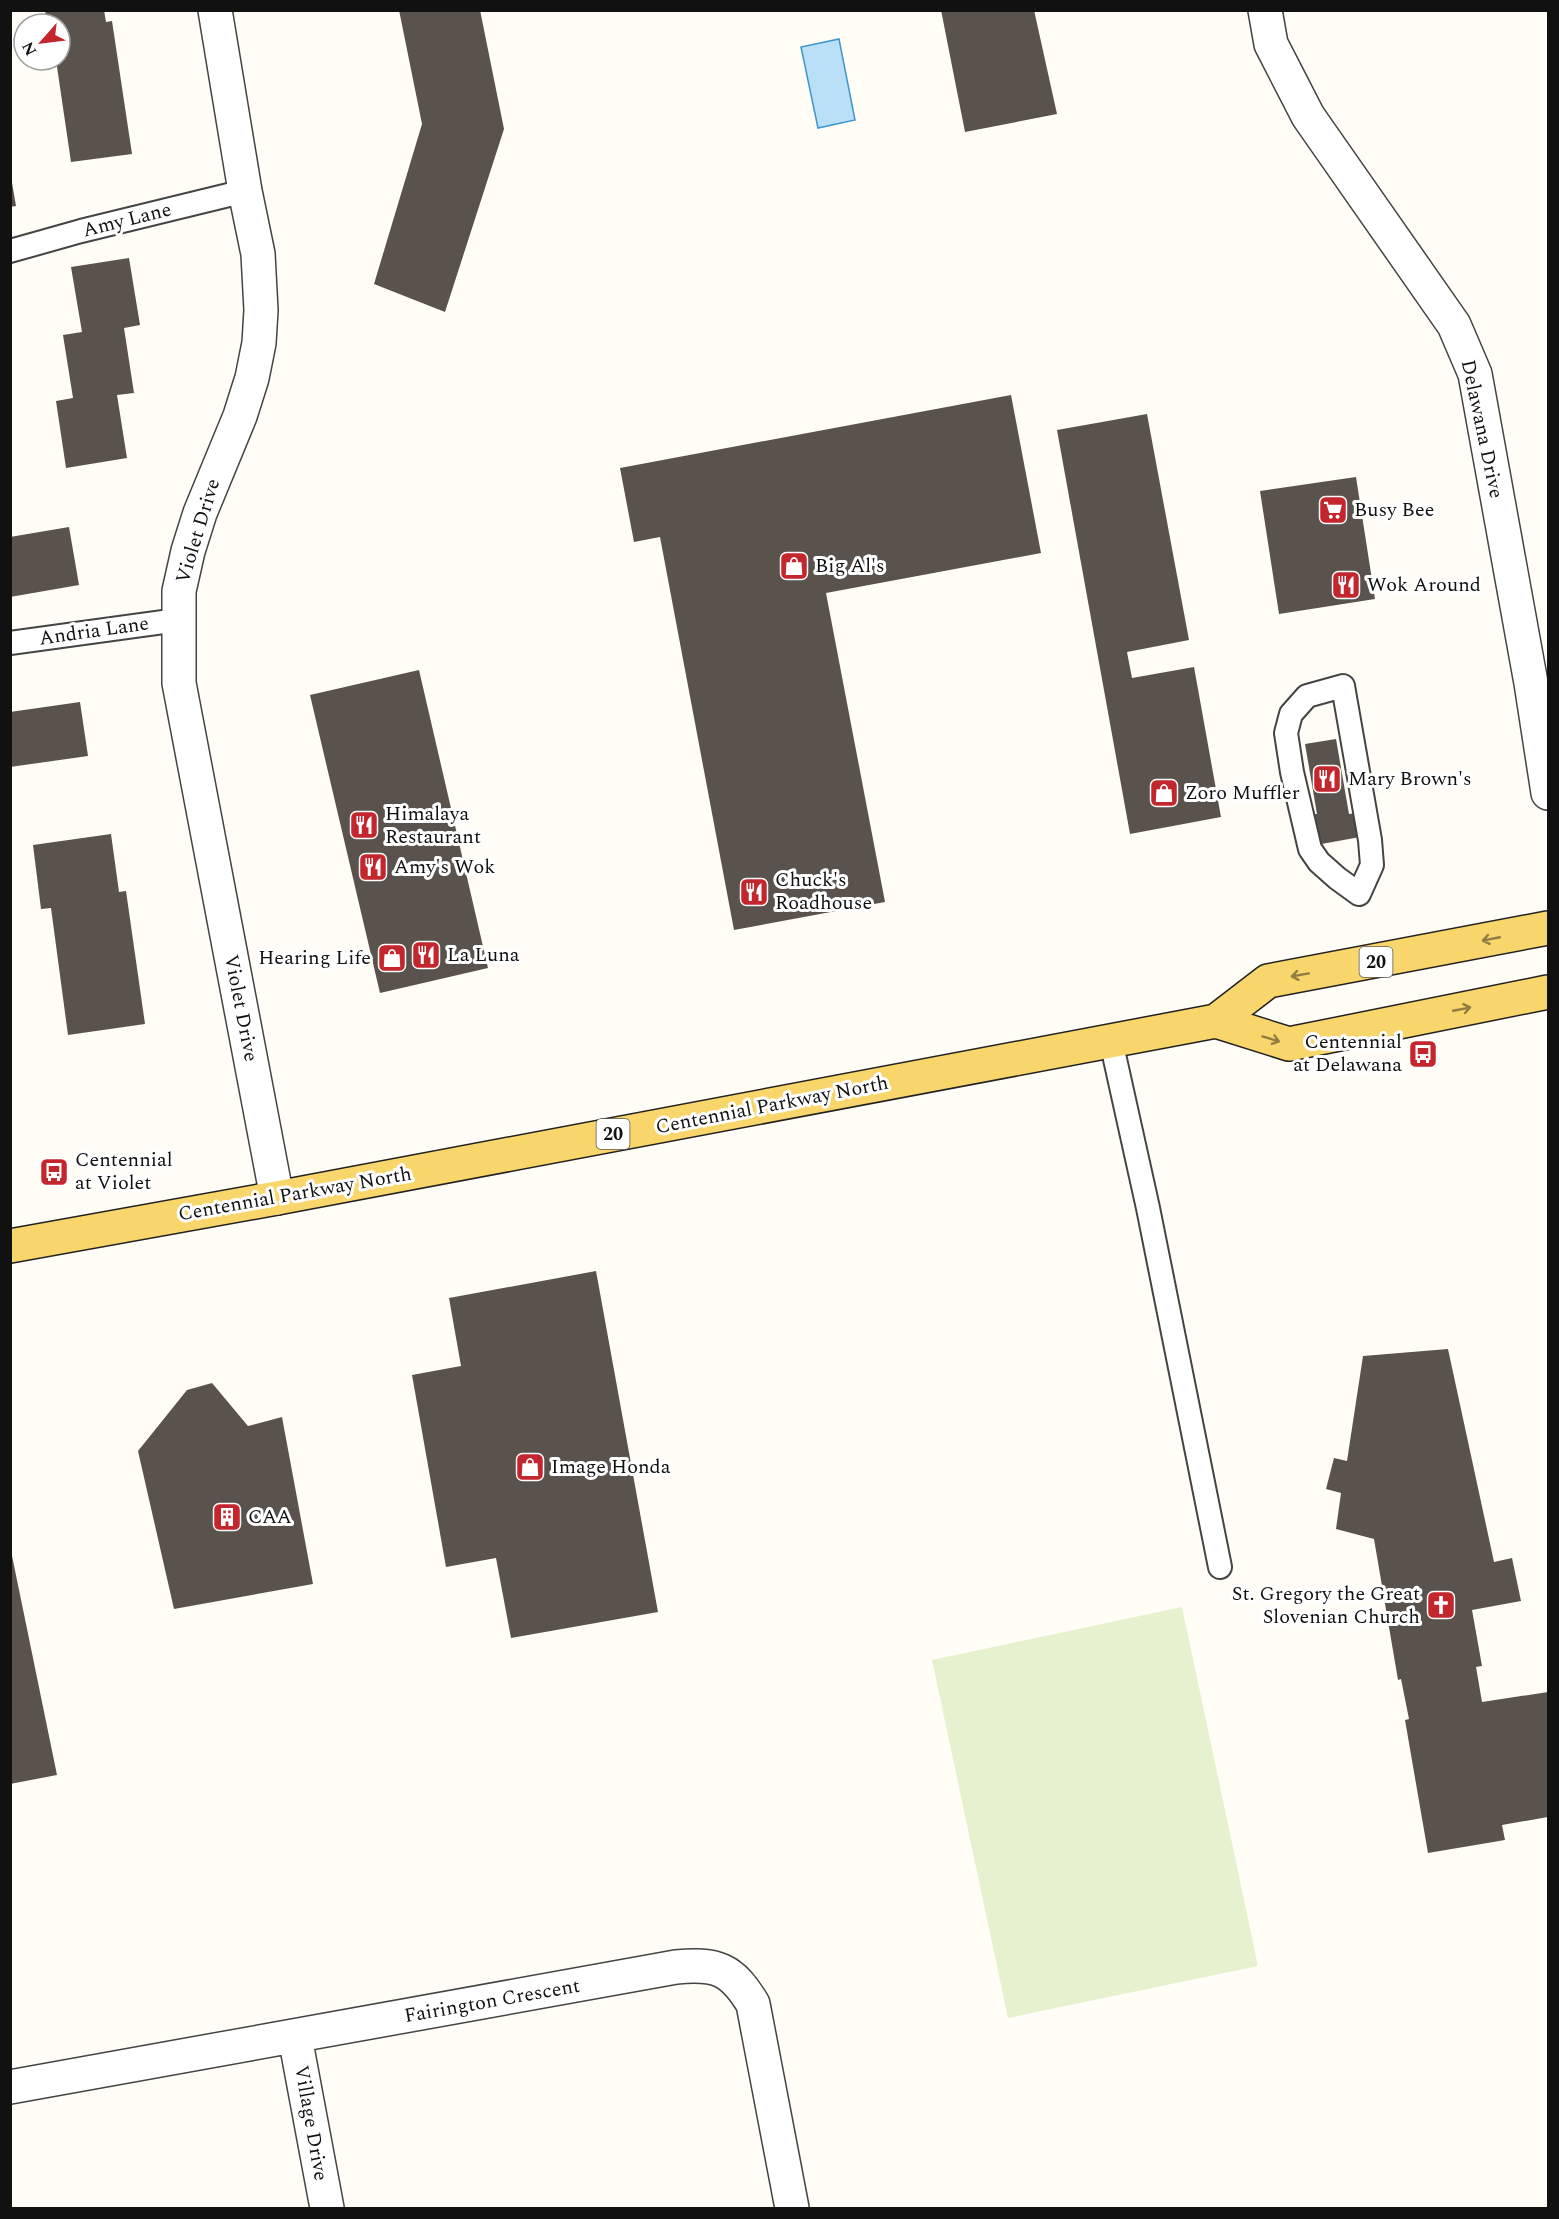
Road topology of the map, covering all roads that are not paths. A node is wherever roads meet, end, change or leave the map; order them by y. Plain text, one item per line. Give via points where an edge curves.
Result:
1 (215, 10) edge
2 (1264, 10) edge
3 (245, 191) junction
4 (10, 251) edge
5 (178, 620) junction
6 (10, 643) edge
7 (1548, 793) edge
8 (1359, 894) joint
9 (1548, 927) edge
10 (1548, 992) edge
11 (1215, 1021) junction
12 (1112, 1041) junction
13 (277, 1198) junction
14 (10, 1246) edge
15 (1220, 1567) dead end
16 (296, 2037) junction
17 (10, 2087) edge
18 (327, 2208) edge
19 (792, 2208) edge

1 - 3 street, Violet Drive
2 - 7 street, Delawana Drive via 1271,44 1308,116 1455,325 1474,375
3 - 4 lane, Amy Lane
3 - 5 street, Violet Drive via 258,254 259,343 240,416 188,551 179,591
5 - 6 lane, Andria Lane
5 - 13 street, Violet Drive via 179,683
8 - 8 lane via 1319,862 1310,849 1286,733 1291,714 1307,696 1343,687 1372,865
9 -> 11 main road, Centennial Parkway North / 20 via 1268,981
11 -> 10 main road, Centennial Parkway North / 20 via 1289,1044
11 - 12 main road, Centennial Parkway North / 20
12 - 13 main road, Centennial Parkway North / 20
12 - 15 lane
13 - 14 main road, Centennial Parkway North / 20
16 - 17 street, Fairington Crescent
16 - 18 street, Village Drive
16 - 19 street, Fairington Crescent via 676,1967 711,1966 741,1984 753,2004

